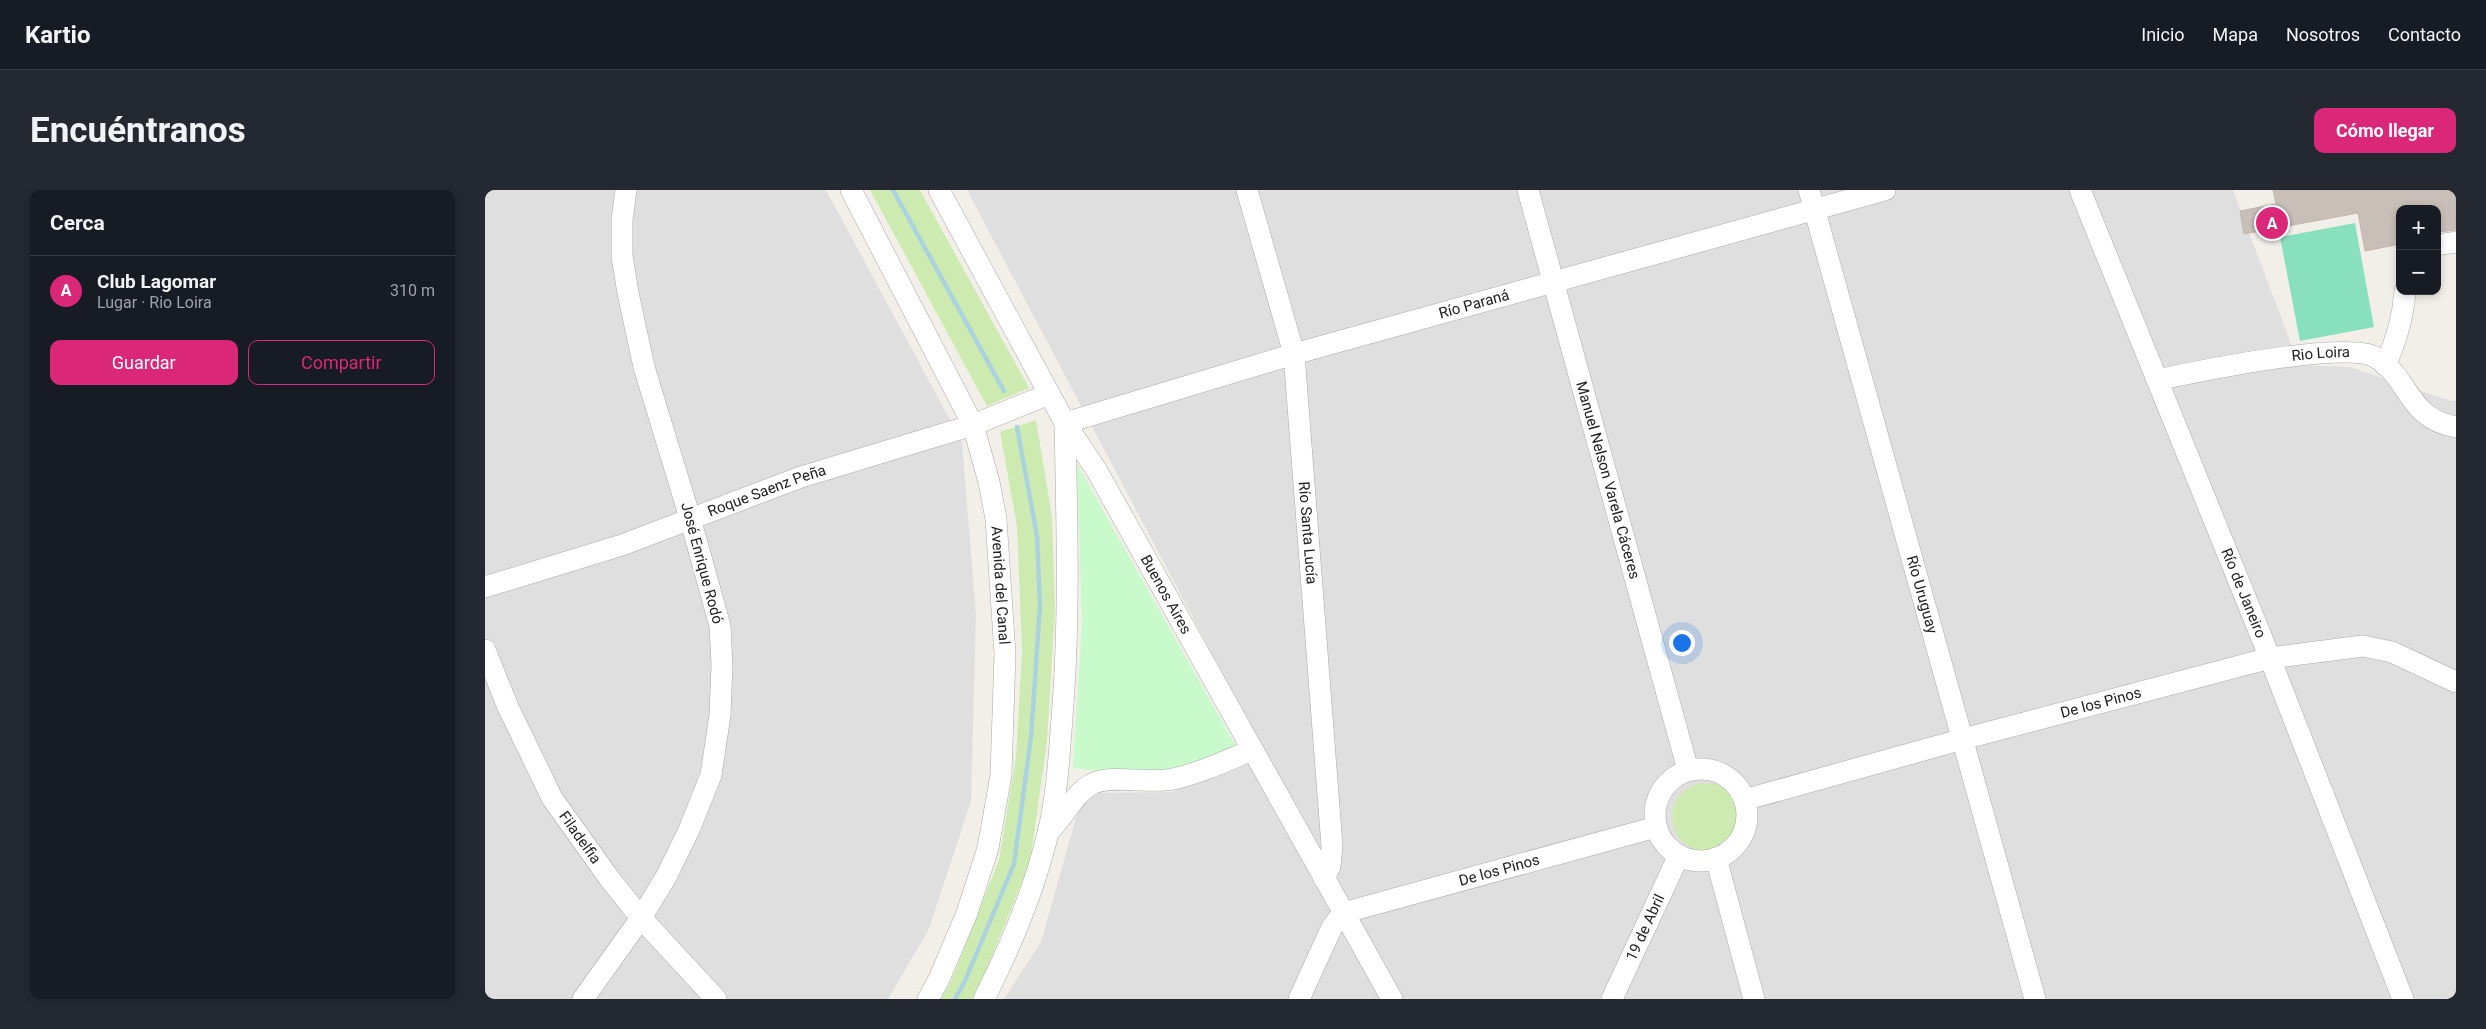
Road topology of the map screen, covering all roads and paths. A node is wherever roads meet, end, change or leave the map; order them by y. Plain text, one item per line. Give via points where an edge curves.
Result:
1 (626, 190) edge
2 (851, 190) edge
3 (939, 190) edge
4 (1247, 190) edge
5 (1528, 190) edge
6 (1885, 190) edge
7 (2080, 190) edge
8 (1812, 200) edge
9 (2456, 242) edge
10 (2441, 244) edge
11 (1554, 284) junction
12 (2405, 295) edge
13 (1294, 354) junction
14 (2385, 365) junction
15 (2157, 380) junction
16 (1049, 394) junction
17 (1065, 423) junction
18 (973, 425) junction
19 (2456, 427) edge
20 (690, 518) junction
21 (485, 586) edge
22 (485, 650) edge
23 (2270, 658) junction
24 (2456, 682) edge
25 (1963, 739) junction
26 (1252, 750) junction
27 (1688, 770) junction
28 (1744, 800) junction
29 (1656, 827) junction
30 (1048, 832) junction
31 (1679, 855) junction
32 (1715, 858) junction
33 (1324, 880) junction
34 (1343, 913) junction
35 (641, 918) junction
36 (583, 999) edge
37 (716, 999) edge
38 (928, 999) edge
39 (984, 999) edge
40 (1299, 999) edge
41 (1392, 999) edge
42 (1612, 999) edge
43 (1755, 999) edge
44 (2035, 999) edge
45 (2403, 999) edge

1 - 20 street, José Enrique Rodó via 622,256 627,293 644,367
2 - 18 street, Avenida del Canal
3 - 16 street, Buenos Aires
4 - 13 street, Río Santa Lucía
5 - 11 street, Manuel Nelson Varela Cáceres
6 - 8 street, Río Paraná
7 - 15 street, Río de Janeiro
8 - 11 street, Río Paraná
8 - 25 street, Río Uruguay
9 - 10 street
11 - 13 street, Río Paraná
11 - 27 street, Manuel Nelson Varela Cáceres
12 - 14 street via 2396,342
13 - 17 street, Río Paraná
13 - 33 street, Río Santa Lucía via 1332,836 1330,866
14 - 15 street, Rio Loira via 2374,356 2343,352 2229,365
14 - 19 street, Rio Loira via 2395,372 2413,403 2432,418
15 - 23 street, Río de Janeiro
16 - 17 street, Buenos Aires
16 - 18 street, Roque Saenz Peña
17 - 26 street, Buenos Aires via 1097,471
17 - 30 street via 1069,562 1067,656 1059,766
18 - 20 street, Roque Saenz Peña via 801,477
18 - 38 street, Avenida del Canal via 997,519 1005,654 1001,776 988,848 979,876 960,929
20 - 21 street, Roque Saenz Peña via 622,546
20 - 35 street, José Enrique Rodó via 720,626 719,715 711,775 666,877
22 - 35 street, Filadelfia via 508,707 552,798
23 - 24 street, De los Pinos via 2363,646 2392,652
23 - 25 street, De los Pinos
23 - 45 street, Río de Janeiro
25 - 28 street, De los Pinos
25 - 44 street, Río Uruguay
26 - 30 street via 1172,780 1094,782 1082,791
26 - 33 street, Buenos Aires
27 - 28 street via 1715,771 1738,788
27 - 29 street via 1675,776 1657,798 1654,812
28 - 32 street via 1746,821 1738,841 1728,852
29 - 31 street via 1661,838
29 - 34 street, De los Pinos
30 - 39 street via 1023,913
31 - 32 street via 1703,860
31 - 42 street, 19 de Abril
32 - 43 street
33 - 34 street, Buenos Aires
34 - 40 street via 1332,927
34 - 41 street, Buenos Aires
35 - 36 street, José Enrique Rodó
35 - 37 street, Filadelfia

